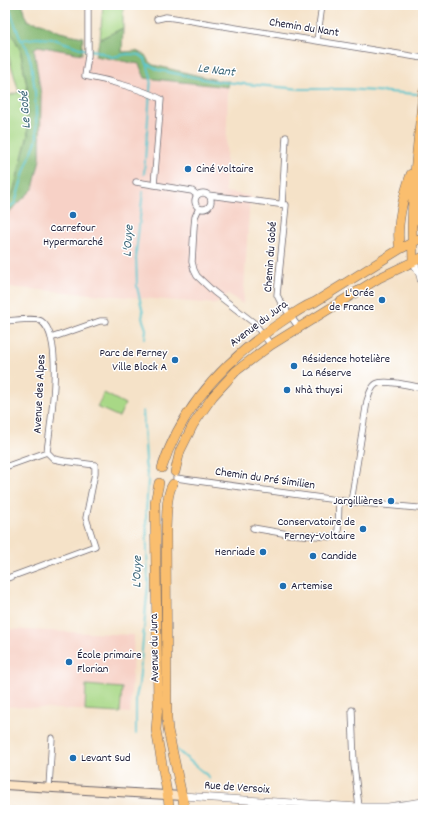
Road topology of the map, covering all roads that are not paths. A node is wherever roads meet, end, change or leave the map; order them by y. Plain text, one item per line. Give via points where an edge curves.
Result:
1 (88, 5) edge
2 (322, 5) edge
3 (157, 19) dead end
4 (317, 41) junction
5 (423, 58) edge
6 (423, 92) edge
7 (286, 137) dead end
8 (419, 165) edge
9 (136, 182) dead end
10 (154, 185) junction
11 (197, 195) junction
12 (208, 195) junction
13 (284, 205) junction
14 (199, 208) junction
15 (423, 227) edge
16 (423, 237) edge
17 (413, 242) junction
18 (400, 249) junction
19 (423, 257) edge
20 (413, 261) junction
21 (423, 288) edge
22 (290, 316) junction
23 (5, 321) edge
24 (106, 321) dead end
25 (299, 328) junction
26 (264, 334) junction
27 (51, 338) junction
28 (271, 345) junction
29 (423, 388) edge
30 (47, 452) junction
31 (5, 467) edge
32 (162, 468) junction
33 (175, 478) junction
34 (159, 483) junction
35 (339, 500) junction
36 (351, 502) junction
37 (418, 508) dead end
38 (253, 528) dead end
39 (5, 579) edge
40 (352, 710) dead end
41 (52, 738) dead end
42 (5, 785) edge
43 (49, 788) junction
44 (168, 795) junction
45 (182, 796) junction
46 (423, 802) edge
47 (275, 806) edge
48 (359, 807) junction
49 (170, 810) edge
50 (185, 810) edge

1 - 10 street via 88,56 85,76 161,99
2 - 4 street
3 - 4 street, Chemin du Nant via 174,18
4 - 5 street, Chemin du Nant
6 - 8 main road
7 - 13 street, Chemin du Gobé
8 - 15 main road via 419,209
8 - 17 main road via 413,200
8 - 18 main road via 404,195
9 - 10 street
10 - 11 street via 192,191
11 - 12 street
11 - 14 street via 195,203
12 - 13 street
12 - 14 street via 211,200 209,207 202,210
13 - 22 street, Chemin du Gobé via 277,295
14 - 26 street via 195,217 192,262 197,276 251,319
16 - 17 main road, Avenue du Jura
17 - 18 main road, Avenue du Jura
17 - 20 main road
18 - 22 main road, Avenue du Jura
19 - 20 main road, Avenue du Jura
20 - 21 street
20 - 25 main road, Avenue du Jura via 379,278
22 - 25 street, Chemin du Gobé
22 - 26 main road, Avenue du Jura
23 - 27 street, Avenue des Alpes via 40,320 48,327
24 - 27 street, Avenue des Alpes
25 - 28 main road, Avenue du Jura
26 - 28 street
26 - 32 main road, Avenue du Jura via 228,364 205,388 178,429
27 - 30 street, Avenue des Alpes via 55,371
28 - 33 main road, Avenue du Jura via 236,371 213,396 184,442 178,457
29 - 36 street via 383,382 372,388 367,401
30 - 31 street, Avenue des Alpes
30 - 39 street, Avenue des Alpes via 54,459 95,466 86,518 95,546
32 - 33 main road via 169,468
32 - 34 main road via 156,477
33 - 34 main road via 167,486
33 - 35 street, Chemin du Pré Similien
33 - 45 main road, Avenue du Jura via 170,490 166,528 168,730
34 - 44 main road, Avenue du Jura via 155,502 158,705 156,730
35 - 36 street, Chemin du Pré Similien
35 - 38 street via 338,535 332,537
36 - 37 street, Chemin du Pré Similien
40 - 48 street
41 - 43 street
42 - 43 main road, Rue de Versoix
43 - 44 main road, Rue de Versoix
44 - 45 main road, Rue de Versoix
44 - 49 main road, Avenue du Jura
45 - 47 street, Rue de Versoix
45 - 50 main road, Avenue du Jura
46 - 48 street, Rue de Versoix via 388,807
47 - 48 street, Rue de Versoix

